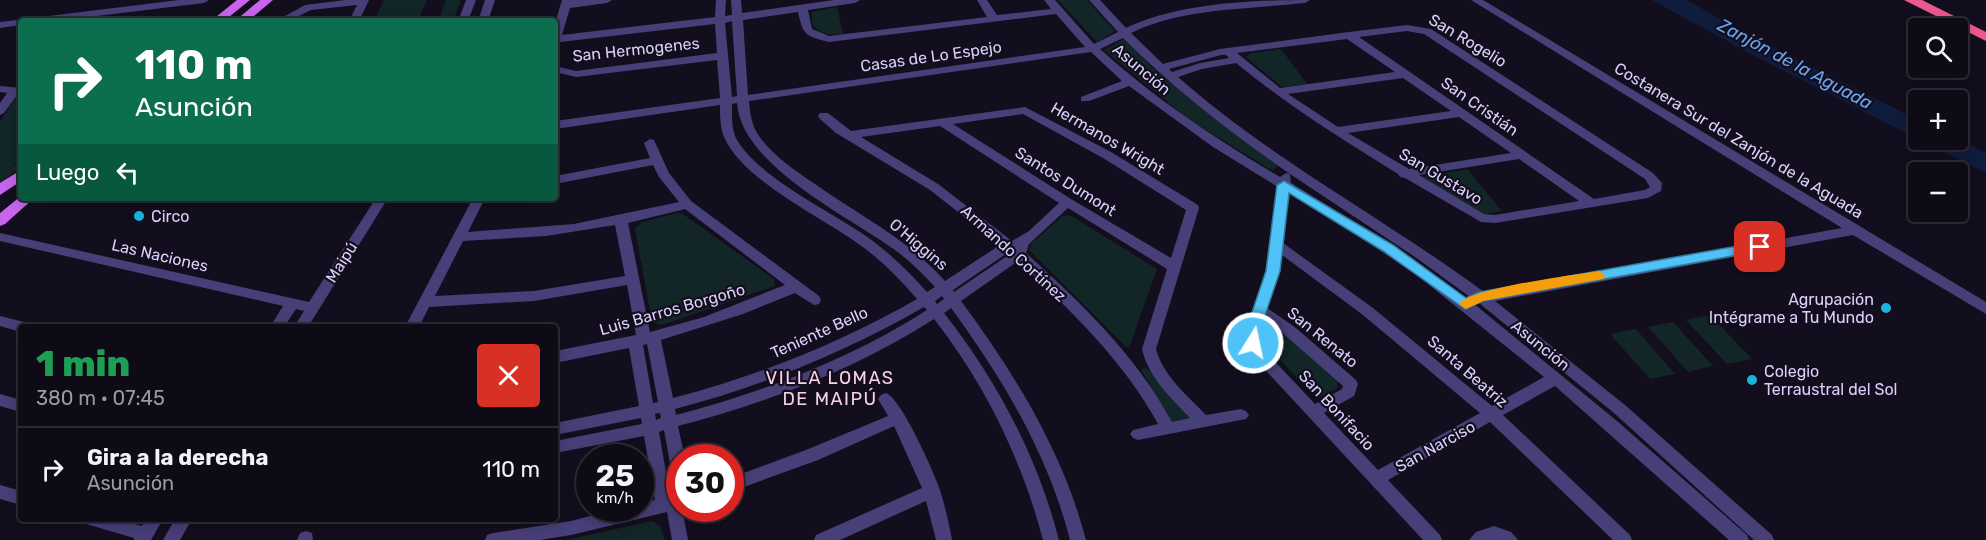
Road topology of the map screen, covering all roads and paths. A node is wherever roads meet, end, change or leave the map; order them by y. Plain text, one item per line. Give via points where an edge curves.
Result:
1 (105, 0) edge
2 (204, 0) edge
3 (244, 0) edge
4 (267, 0) edge
5 (364, 0) edge
6 (471, 0) edge
7 (490, 0) edge
8 (607, 0) edge
9 (721, 0) edge
10 (736, 0) edge
11 (855, 0) edge
12 (982, 0) edge
13 (1049, 0) edge
14 (1094, 0) edge
15 (1305, 0) edge
16 (1476, 0) edge
17 (1911, 0) edge
18 (1934, 0) edge
19 (595, 1) edge
20 (164, 2) edge
21 (566, 2) edge
22 (802, 8) junction
23 (1058, 11) junction
24 (737, 16) junction
25 (92, 17) edge
26 (76, 18) edge
27 (221, 18) edge
28 (245, 18) edge
29 (287, 18) edge
30 (355, 18) edge
31 (464, 18) edge
32 (484, 18) edge
33 (994, 19) junction
34 (719, 20) junction
35 (18, 22) edge
36 (0, 24) edge
37 (1986, 25) edge
38 (558, 30) edge
39 (1123, 32) junction
40 (1349, 35) junction
41 (1986, 37) edge
42 (558, 40) edge
43 (1092, 48) junction
44 (722, 56) junction
45 (1231, 56) junction
46 (558, 71) edge
47 (1165, 72) junction
48 (1405, 74) junction
49 (1130, 82) junction
50 (0, 89) edge
51 (18, 91) edge
52 (1278, 92) junction
53 (743, 99) junction
54 (1085, 99) dead end
55 (726, 101) junction
56 (0, 111) edge
57 (1461, 113) junction
58 (824, 116) dead end
59 (942, 122) junction
60 (558, 125) edge
61 (1336, 131) junction
62 (849, 135) junction
63 (650, 143) dead end
64 (1521, 155) junction
65 (656, 160) junction
66 (1289, 168) junction
67 (1404, 174) junction
68 (18, 176) edge
69 (558, 180) edge
70 (1284, 185) junction
71 (1657, 188) joint
72 (0, 190) edge
73 (23, 201) edge
74 (380, 201) edge
75 (477, 201) edge
76 (1067, 202) junction
77 (1591, 203) junction
78 (687, 204) junction
79 (0, 220) edge
80 (621, 220) junction
81 (1855, 230) junction
82 (0, 237) edge
83 (459, 237) junction
84 (1276, 244) junction
85 (1018, 247) junction
86 (1175, 267) junction
87 (633, 279) junction
88 (797, 286) junction
89 (949, 294) junction
90 (1480, 297) junction
91 (814, 300) dead end
92 (425, 302) junction
93 (292, 304) junction
94 (1465, 304) junction
95 (932, 305) junction
96 (1986, 309) edge
97 (312, 310) junction
98 (1260, 310) junction
99 (0, 321) edge
100 (279, 324) edge
101 (296, 324) edge
102 (303, 324) edge
103 (414, 324) edge
104 (18, 326) edge
105 (644, 339) junction
106 (558, 356) edge
107 (1149, 356) junction
108 (1127, 362) junction
109 (1556, 378) junction
110 (886, 399) dead end
111 (0, 400) edge
112 (18, 405) edge
113 (666, 406) junction
114 (647, 411) junction
115 (1313, 411) junction
116 (1491, 414) junction
117 (1241, 415) dead end
118 (898, 418) junction
119 (1203, 422) junction
120 (670, 423) junction
121 (558, 428) edge
122 (650, 428) junction
123 (1168, 429) junction
124 (1138, 434) dead end
125 (674, 444) edge
126 (558, 446) edge
127 (1376, 479) junction
128 (744, 480) edge
129 (666, 483) edge
130 (932, 491) junction
131 (0, 492) edge
132 (18, 497) edge
133 (666, 505) edge
134 (100, 522) edge
135 (153, 522) edge
136 (182, 522) edge
137 (676, 522) edge
138 (143, 537) edge
139 (534, 538) edge
140 (171, 540) edge
141 (493, 540) edge
142 (680, 540) edge
143 (822, 540) edge
144 (944, 540) edge
145 (1051, 540) edge
146 (1078, 540) edge
147 (1434, 540) edge
148 (1477, 540) edge
149 (1510, 540) edge
150 (1623, 540) edge
151 (1742, 540) edge
152 (1766, 540) edge

1 - 25 street
2 - 20 street
3 - 27 main road
4 - 28 main road
5 - 29 street via 309,7
5 - 30 street
6 - 31 street
7 - 32 street
8 - 19 street
9 - 34 street, O'Higgins
10 - 24 street, O'Higgins
11 - 22 street
12 - 33 street
13 - 23 street, Asunción
14 - 39 street, Asunción
15 - 39 street, Casas de Lo Espejo via 1181,15
16 - 81 street, Costanera Sur del Zanjón de la Aguada
17 - 41 highway
18 - 37 highway
19 - 21 street
20 - 25 street
21 - 38 street, San Hermogenes
22 - 24 street
22 - 33 street via 807,30 829,39
23 - 33 street
23 - 43 street, Asunción
24 - 34 street
24 - 53 street, O'Higgins
25 - 26 street
34 - 42 street
34 - 44 street, O'Higgins
35 - 36 street
39 - 43 street, Casas de Lo Espejo
39 - 47 street, Asunción
40 - 45 street, San Rogelio
40 - 48 street, San Cristián
40 - 71 street, San Rogelio via 1423,29 1649,176
43 - 49 street, Asunción
43 - 53 street, Casas de Lo Espejo
44 - 46 street, San Hermogenes via 576,74
44 - 55 street, O'Higgins
45 - 47 street, San Rogelio via 1200,56
45 - 52 street, San Gustavo
47 - 66 street, Asunción
48 - 52 street
48 - 57 street, San Cristián
49 - 54 street
49 - 70 street, Asunción via 1199,133
50 - 51 street
51 - 56 street
52 - 61 street, San Gustavo
53 - 55 street, Casas de Lo Espejo
53 - 89 street, O'Higgins via 746,125 771,158 898,244
55 - 60 street, Casas de Lo Espejo
55 - 95 street, O'Higgins via 730,136 748,161 886,258
57 - 61 street
57 - 64 street, San Cristián
58 - 62 street, Armando Cortínez
59 - 62 street, Hermanos Wright
59 - 76 street, Santos Dumont
59 - 86 street, Hermanos Wright via 1030,111 1161,188 1193,208
61 - 67 street, San Gustavo
62 - 85 street, Armando Cortínez via 953,200
63 - 65 street
64 - 67 street
64 - 77 street, San Cristián
65 - 69 street
65 - 78 street
66 - 70 street, San Bonifacio
66 - 90 street, Asunción
67 - 77 street, San Gustavo via 1483,219
68 - 72 main road
70 - 84 street, San Bonifacio
70 - 94 street, Asunción via 1388,248
71 - 77 street, San Gustavo via 1652,193
73 - 79 main road
74 - 97 street, Maipú
75 - 83 street
76 - 85 street, Teniente Bello
76 - 86 street, Santos Dumont
78 - 80 street
78 - 88 street
80 - 83 street via 536,233
80 - 87 street
81 - 90 street
81 - 96 street, Costanera Sur del Zanjón de la Aguada
82 - 93 street, Las Naciones
83 - 92 street
84 - 98 street, San Bonifacio via 1273,271
84 - 116 street, Santa Beatriz via 1370,312
85 - 89 street, Teniente Bello
85 - 108 street, Armando Cortínez
86 - 107 street, Hermanos Wright
87 - 92 street via 525,297
87 - 105 street
88 - 91 street
88 - 105 street, Luis Barros Borgoño via 750,306
89 - 95 street, Teniente Bello
89 - 146 street, O'Higgins via 1041,435 1063,488
90 - 94 street
90 - 152 street, Asunción via 1637,426
92 - 103 street
93 - 97 street, Las Naciones
93 - 100 street
94 - 109 street, Asunción
95 - 113 street, Teniente Bello via 794,364
95 - 120 street, Teniente Bello via 897,335 806,376
95 - 145 street, O'Higgins via 984,383 1020,447 1040,496
97 - 101 street
97 - 102 street, Maipú
98 - 115 street, San Bonifacio via 1252,333 1256,349
98 - 115 street, San Renato via 1351,384 1349,392
99 - 104 street
105 - 106 street, Luis Barros Borgoño
105 - 113 street
105 - 114 street
107 - 108 street
107 - 119 street
108 - 123 street, Armando Cortínez
109 - 116 street, San Narciso
109 - 151 street, Asunción
110 - 118 street
111 - 112 street
113 - 114 street, Teniente Bello
113 - 120 street
114 - 121 street, Teniente Bello
114 - 122 street
115 - 127 street, San Bonifacio
116 - 127 street, San Narciso
116 - 150 street, Santa Beatriz
117 - 119 street
118 - 128 street
118 - 130 street
119 - 123 street
120 - 122 street, Teniente Bello
120 - 125 street
122 - 126 street, Teniente Bello
122 - 129 street
123 - 124 street
127 - 147 street, San Bonifacio
130 - 143 street
130 - 144 street
131 - 132 street
133 - 139 street
134 - 138 street
135 - 138 street
136 - 140 street
137 - 142 street
139 - 141 street
148 - 149 street via 1492,532

